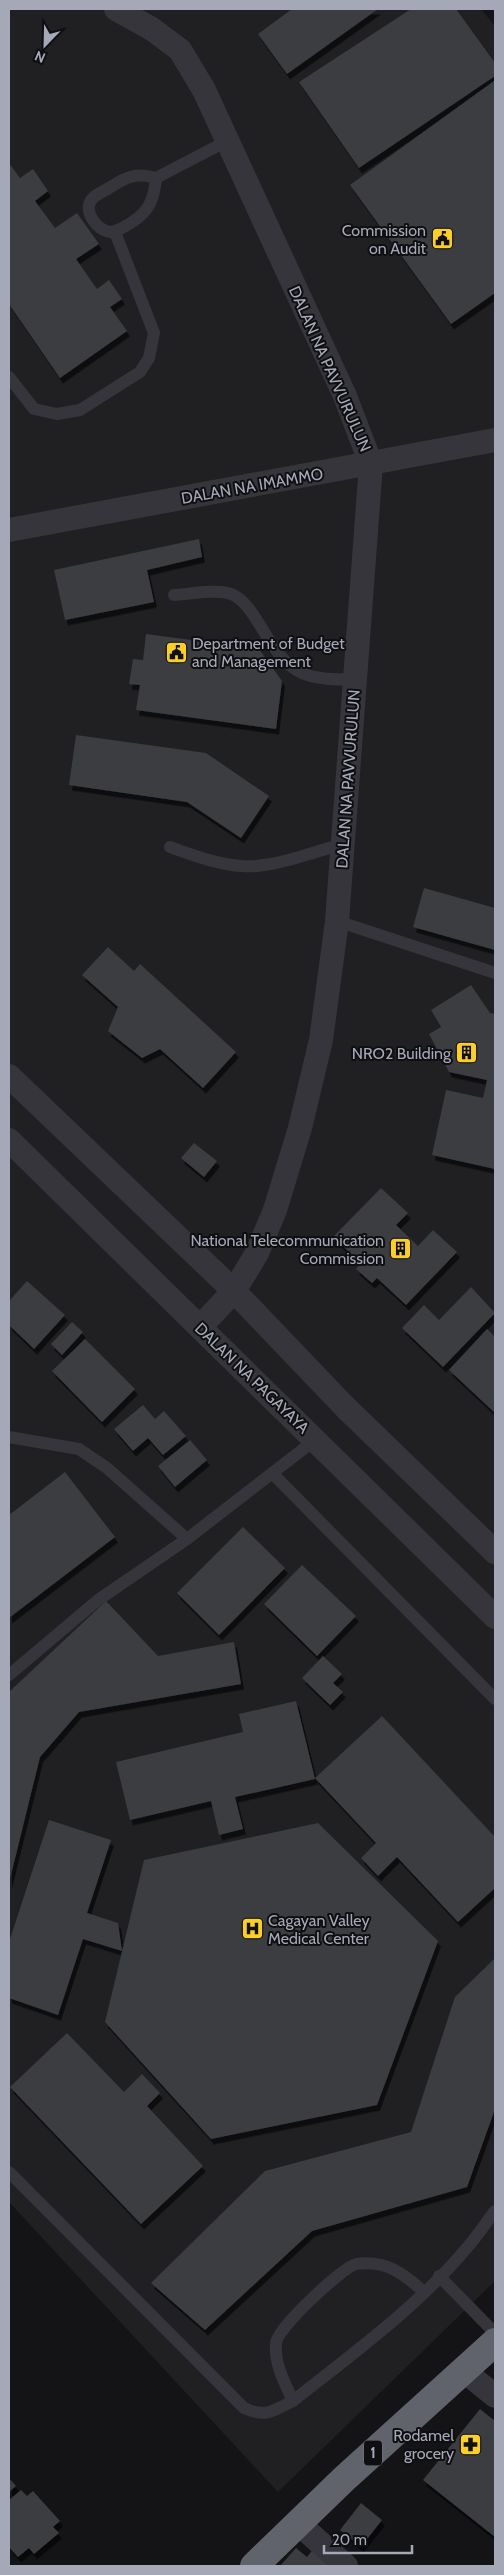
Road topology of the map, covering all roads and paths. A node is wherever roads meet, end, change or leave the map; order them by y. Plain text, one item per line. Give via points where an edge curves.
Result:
1 (116, 9) edge
2 (227, 141) junction
3 (156, 178) junction
4 (115, 232) junction
5 (9, 377) edge
6 (495, 440) edge
7 (371, 464) junction
8 (9, 530) edge
9 (174, 595) dead end
10 (355, 680) junction
11 (343, 844) junction
12 (170, 847) dead end
13 (337, 920) junction
14 (495, 973) edge
15 (9, 1076) edge
16 (9, 1140) edge
17 (234, 1291) junction
18 (200, 1327) junction
19 (9, 1438) edge
20 (315, 1440) junction
21 (272, 1473) junction
22 (187, 1539) junction
23 (495, 1552) edge
24 (495, 1617) edge
25 (9, 1675) edge
26 (495, 1699) edge
27 (9, 2172) edge
28 (495, 2211) edge
29 (440, 2276) junction
30 (424, 2292) junction
31 (495, 2334) edge
32 (495, 2342) edge
33 (464, 2371) junction
34 (495, 2396) edge
35 (293, 2401) junction
36 (299, 2524) junction
37 (254, 2566) edge
38 (346, 2566) edge

1 - 2 street, DALAN NA PAVVURULUN via 152,29 180,50 204,90
2 - 3 lane
2 - 7 street, DALAN NA PAVVURULUN via 345,396
3 - 4 lane via 152,199 141,217
3 - 4 lane via 138,174 128,176 92,198 90,216 102,230
4 - 5 lane via 154,334 149,358 140,372 80,410 57,414 34,409
6 - 7 street, DALAN NA IMAMMO
7 - 8 street, DALAN NA IMAMMO
7 - 10 street, DALAN NA PAVVURULUN
9 - 10 lane via 233,595 251,613 270,644 289,666 313,677
10 - 11 street, DALAN NA PAVVURULUN
11 - 12 lane via 243,867 212,862
11 - 13 street, DALAN NA PAVVURULUN
13 - 14 lane
13 - 17 street, DALAN NA PAVVURULUN via 321,1040 300,1128 275,1210 257,1253
15 - 17 street
16 - 18 street, DALAN NA PAGAYAYA
17 - 18 street, DALAN NA PAVVURULUN
17 - 23 street via 346,1407
18 - 20 street, DALAN NA PAGAYAYA
19 - 22 lane via 80,1449 107,1468
20 - 21 lane
20 - 24 street, DALAN NA PAGAYAYA
21 - 22 lane
21 - 26 lane
22 - 25 lane via 98,1600
27 - 35 lane via 244,2408 268,2414
28 - 29 lane
29 - 30 lane
29 - 31 lane
30 - 35 lane
30 - 35 lane via 400,2271 378,2264 354,2264 307,2302 283,2328 276,2342 278,2368
32 - 33 highway, 1
33 - 34 street
33 - 36 highway, 1
36 - 37 highway, 1
36 - 38 street

